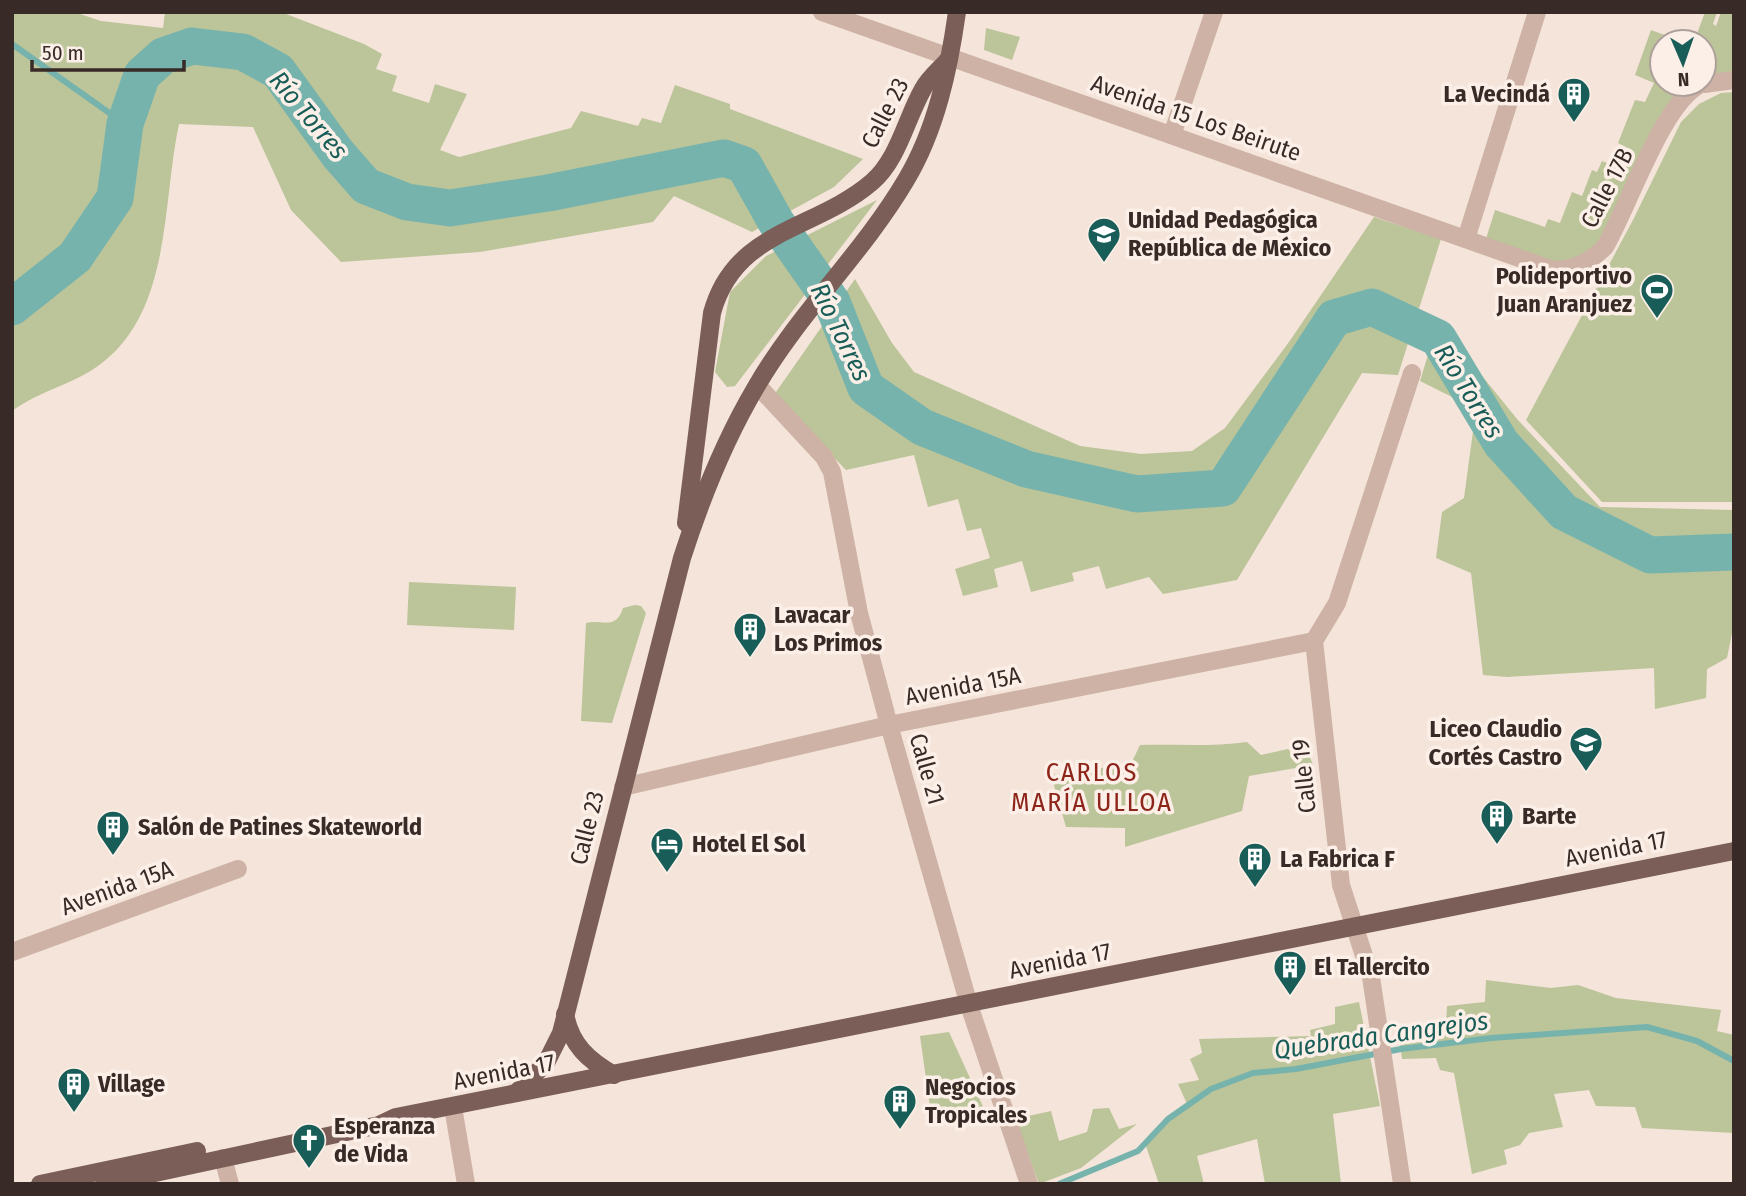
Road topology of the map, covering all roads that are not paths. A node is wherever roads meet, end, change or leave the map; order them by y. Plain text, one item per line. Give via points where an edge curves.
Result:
1 (822, 12) edge
2 (957, 12) edge
3 (1214, 12) edge
4 (1537, 12) edge
5 (951, 57) junction
6 (1681, 98) edge
7 (1172, 135) junction
8 (1466, 239) junction
9 (1553, 270) joint
10 (1412, 373) dead end
11 (758, 383) junction
12 (682, 558) junction
13 (1314, 641) junction
14 (890, 725) junction
15 (623, 787) junction
16 (1734, 851) edge
17 (238, 869) dead end
18 (1357, 927) junction
19 (12, 951) edge
20 (969, 1005) junction
21 (565, 1014) junction
22 (614, 1075) junction
23 (513, 1095) junction
24 (453, 1107) junction
25 (396, 1117) junction
26 (223, 1158) junction
27 (1029, 1183) edge
28 (40, 1184) edge
29 (104, 1184) edge
30 (230, 1184) edge
31 (466, 1184) edge
32 (1402, 1184) edge

1 - 5 street, Avenida 15 Los Beirute
2 - 5 main road
3 - 7 street
4 - 8 street
5 - 7 street, Avenida 15 Los Beirute
5 - 11 main road, Calle 23 via 923,147 906,181
5 - 12 main road, Calle 23 via 924,86 883,171 859,192 754,248 723,282 712,313
6 - 9 street, Calle 17B via 1605,247 1589,262
7 - 8 street, Avenida 15 Los Beirute
8 - 9 street, Avenida 15 Los Beirute
10 - 13 street via 1337,603
11 - 12 main road, Calle 23 via 724,448
11 - 14 street, Calle 21 via 832,472 859,613
12 - 15 main road, Calle 23
13 - 14 street, Avenida 15A
13 - 18 street, Calle 19 via 1341,885
14 - 15 street, Avenida 15A
14 - 20 street, Calle 21
15 - 21 main road, Calle 23
16 - 18 main road, Avenida 17
17 - 19 street, Avenida 15A
18 - 20 main road, Avenida 17
18 - 32 street, Calle 19 via 1371,977
20 - 22 main road, Avenida 17
20 - 27 street, Calle 21
21 - 22 main road via 578,1047 594,1064
21 - 23 main road, Calle 23 via 546,1063
22 - 23 main road, Avenida 17
23 - 24 main road, Avenida 17
24 - 25 main road, Avenida 17
24 - 31 street
25 - 26 main road, Avenida 17 via 379,1125
25 - 28 main road, Avenida 17 via 379,1114
26 - 29 main road, Avenida 17
26 - 30 street

